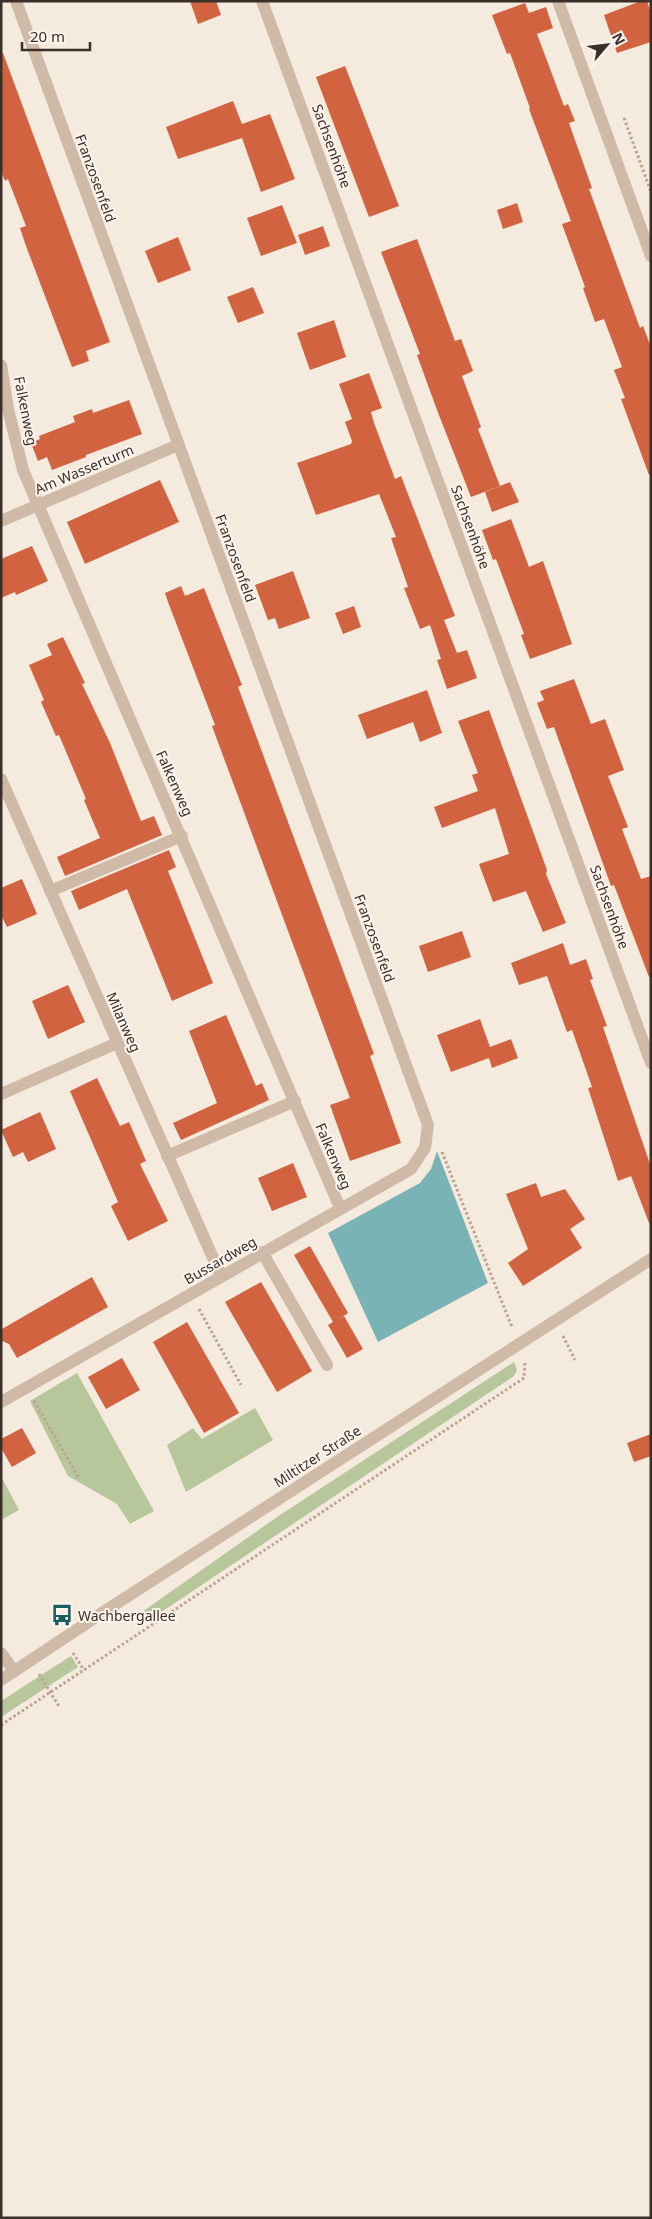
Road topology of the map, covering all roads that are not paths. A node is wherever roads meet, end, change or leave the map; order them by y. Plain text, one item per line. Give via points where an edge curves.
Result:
1 (16, 1) edge
2 (262, 1) edge
3 (558, 1) edge
4 (651, 256) edge
5 (1, 365) edge
6 (178, 445) junction
7 (37, 505) junction
8 (1, 521) edge
9 (1, 779) edge
10 (182, 836) junction
11 (50, 890) junction
12 (117, 1043) junction
13 (651, 1062) edge
14 (1, 1094) edge
15 (295, 1101) junction
16 (428, 1127) joint
17 (167, 1156) junction
18 (340, 1208) junction
19 (262, 1252) junction
20 (651, 1259) edge
21 (222, 1276) junction
22 (327, 1365) dead end
23 (1, 1402) edge
24 (1, 1653) edge
25 (14, 1671) junction
26 (1, 1680) edge

1 - 6 street, Franzosenfeld
2 - 13 street, Sachsenhöhe
3 - 4 street
5 - 7 street, Falkenweg via 23,470
6 - 7 street, Am Wasserturm
6 - 16 street, Franzosenfeld
7 - 8 street, Am Wasserturm
7 - 10 street, Falkenweg
9 - 11 street, Milanweg
10 - 11 street
10 - 15 street, Falkenweg
11 - 12 street, Milanweg
12 - 14 street
12 - 17 street, Milanweg
15 - 17 street
15 - 18 street, Falkenweg
16 - 18 street, Bussardweg via 424,1148 411,1169
17 - 21 street, Milanweg
18 - 19 street, Bussardweg
19 - 21 street, Bussardweg
19 - 22 street
20 - 25 street, Miltitzer Straße
21 - 23 street, Bussardweg
24 - 25 street
25 - 26 street, Miltitzer Straße

